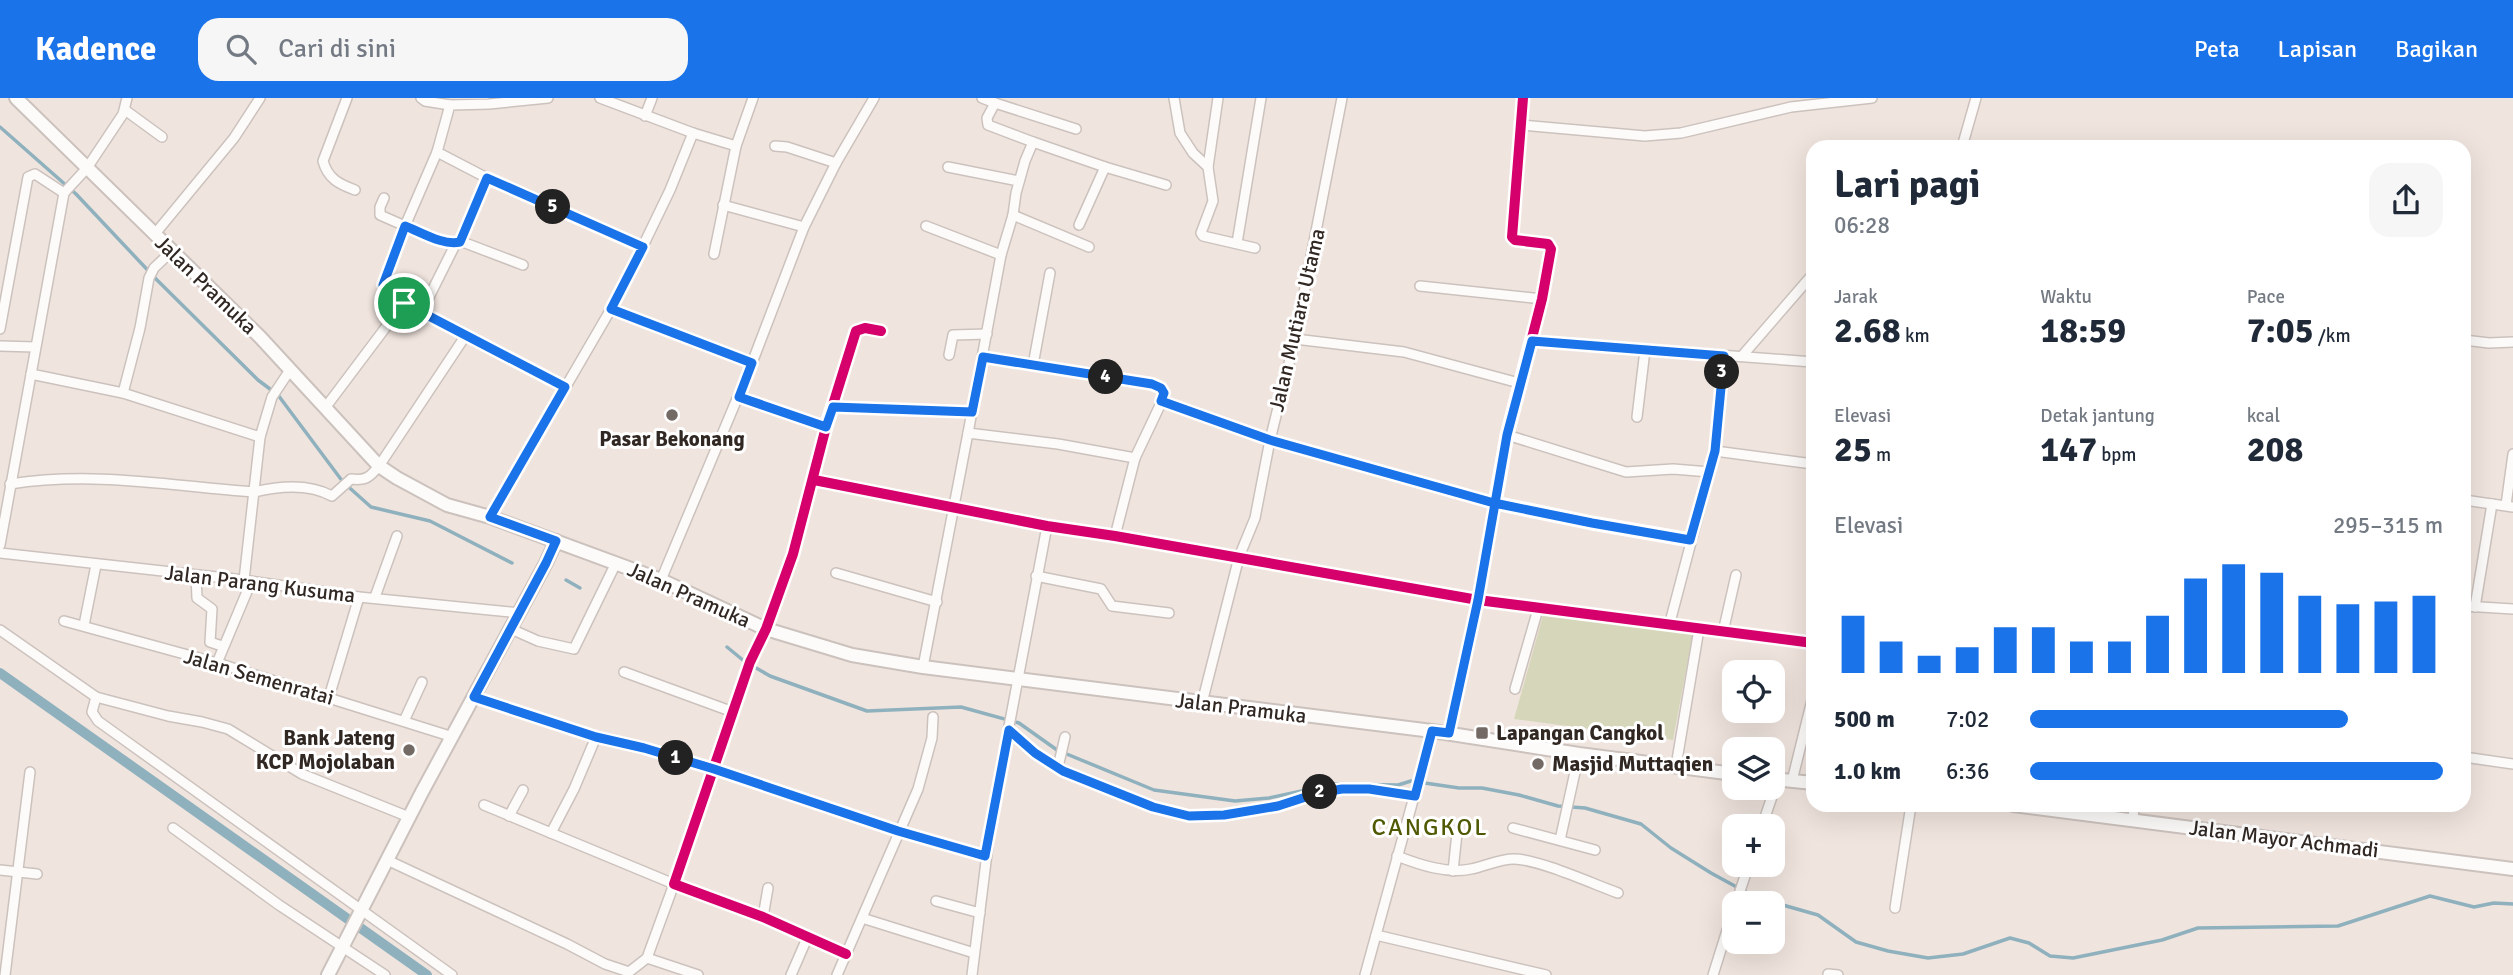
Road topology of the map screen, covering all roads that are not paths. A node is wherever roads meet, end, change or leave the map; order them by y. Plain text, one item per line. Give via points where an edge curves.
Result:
1 (127, 98) edge
2 (347, 98) edge
3 (421, 98) edge
4 (548, 98) edge
5 (600, 98) edge
6 (652, 98) edge
7 (753, 98) edge
8 (874, 98) edge
9 (982, 98) edge
10 (1174, 98) edge
11 (1218, 98) edge
12 (1261, 98) edge
13 (1342, 98) edge
14 (1523, 98) edge
15 (1872, 98) edge
16 (1976, 98) edge
17 (18, 99) edge
18 (257, 99) edge
19 (1791, 102) edge
20 (995, 103) junction
21 (450, 105) junction
22 (125, 110) junction
23 (645, 116) junction
24 (1522, 125) junction
25 (1076, 129) dead end
26 (693, 133) junction
27 (162, 137) dead end
28 (1964, 140) edge
29 (1033, 142) junction
30 (736, 146) junction
31 (775, 146) dead end
32 (438, 152) junction
33 (835, 163) junction
34 (948, 167) dead end
35 (1105, 167) junction
36 (1208, 167) junction
37 (83, 172) junction
38 (487, 178) junction
39 (1019, 181) junction
40 (1166, 185) dead end
41 (355, 190) dead end
42 (65, 192) junction
43 (384, 198) dead end
44 (723, 205) junction
45 (1013, 215) junction
46 (1079, 225) dead end
47 (405, 226) junction
48 (926, 226) dead end
49 (804, 227) junction
50 (154, 235) junction
51 (458, 242) junction
52 (1237, 243) junction
53 (643, 247) junction
54 (1089, 247) dead end
55 (1255, 248) dead end
56 (172, 250) junction
57 (713, 254) dead end
58 (1001, 255) junction
59 (523, 265) dead end
60 (1049, 273) dead end
61 (1806, 282) edge
62 (1420, 286) dead end
63 (1542, 299) junction
64 (404, 303) junction
65 (611, 309) junction
66 (422, 312) junction
67 (0, 329) edge
68 (881, 331) dead end
69 (987, 334) junction
70 (466, 335) junction
71 (1295, 339) junction
72 (2471, 340) edge
73 (1532, 341) junction
74 (2513, 342) edge
75 (0, 346) edge
76 (36, 347) junction
77 (1645, 350) junction
78 (949, 355) dead end
79 (1724, 356) junction
80 (1742, 356) junction
81 (983, 357) junction
82 (1806, 361) edge
83 (752, 363) junction
84 (1033, 365) junction
85 (290, 370) junction
86 (31, 374) junction
87 (1519, 383) junction
88 (565, 387) junction
89 (123, 393) junction
90 (739, 397) junction
91 (1161, 401) junction
92 (833, 407) junction
93 (326, 408) junction
94 (972, 412) junction
95 (1637, 417) dead end
96 (826, 427) junction
97 (968, 433) junction
98 (1507, 435) junction
99 (260, 437) junction
100 (1270, 440) junction
101 (1715, 451) junction
102 (2513, 454) edge
103 (1135, 458) junction
104 (2513, 461) edge
105 (1806, 463) edge
106 (379, 466) junction
107 (1710, 472) junction
108 (814, 480) junction
109 (10, 484) junction
110 (254, 492) junction
111 (2471, 501) edge
112 (1494, 503) junction
113 (2492, 504) junction
114 (2510, 506) edge
115 (956, 507) junction
116 (490, 517) junction
117 (1047, 526) junction
118 (397, 536) dead end
119 (1115, 536) junction
120 (1690, 540) junction
121 (556, 541) junction
122 (0, 545) edge
123 (0, 553) edge
124 (1239, 557) junction
125 (616, 563) junction
126 (96, 565) junction
127 (836, 573) dead end
128 (1736, 575) dead end
129 (196, 576) junction
130 (1036, 576) junction
131 (661, 580) junction
132 (247, 581) junction
133 (359, 597) junction
134 (375, 597) junction
135 (1478, 600) junction
136 (937, 602) junction
137 (2471, 607) edge
138 (2475, 607) junction
139 (1538, 609) junction
140 (2513, 609) edge
141 (520, 612) junction
142 (1169, 613) dead end
143 (64, 621) dead end
144 (84, 625) junction
145 (1669, 626) junction
146 (0, 629) edge
147 (511, 629) junction
148 (766, 629) junction
149 (1699, 629) junction
150 (1723, 632) junction
151 (1806, 642) edge
152 (222, 646) junction
153 (217, 663) junction
154 (923, 667) junction
155 (624, 673) dead end
156 (1017, 678) junction
157 (422, 682) dead end
158 (1515, 689) dead end
159 (96, 696) junction
160 (329, 697) junction
161 (474, 697) junction
162 (1202, 703) junction
163 (733, 712) junction
164 (933, 717) dead end
165 (404, 721) junction
166 (1009, 723) junction
167 (1806, 724) edge
168 (1432, 731) junction
169 (1449, 733) junction
170 (453, 737) junction
171 (596, 737) junction
172 (1065, 737) dead end
173 (1579, 754) junction
174 (2471, 758) edge
175 (2513, 764) edge
176 (1676, 766) junction
177 (1058, 767) junction
178 (714, 769) junction
179 (30, 772) dead end
180 (1722, 772) edge
181 (1785, 780) edge
182 (1792, 781) junction
183 (1806, 782) edge
184 (523, 790) dead end
185 (1415, 796) junction
186 (484, 805) dead end
187 (1910, 812) edge
188 (2069, 812) edge
189 (2134, 812) edge
190 (509, 816) junction
191 (409, 817) junction
192 (2133, 820) junction
193 (173, 828) dead end
194 (1513, 828) dead end
195 (898, 831) junction
196 (551, 833) junction
197 (1457, 833) dead end
198 (1560, 840) junction
199 (1595, 850) dead end
200 (985, 856) junction
201 (1397, 856) junction
202 (387, 860) junction
203 (2513, 869) edge
204 (0, 870) edge
205 (1453, 871) junction
206 (17, 872) junction
207 (37, 874) dead end
208 (674, 884) junction
209 (768, 888) dead end
210 (1618, 893) dead end
211 (936, 901) dead end
212 (1895, 908) dead end
213 (359, 913) junction
214 (980, 913) junction
215 (763, 917) junction
216 (862, 918) junction
217 (1376, 935) junction
218 (808, 936) junction
219 (343, 944) junction
220 (1722, 946) edge
221 (974, 953) junction
222 (846, 954) junction
223 (647, 958) junction
224 (1519, 972) edge
225 (629, 974) edge
226 (5, 975) edge
227 (328, 975) edge
228 (385, 975) edge
229 (452, 975) edge
230 (697, 975) edge
231 (791, 975) edge
232 (837, 975) edge
233 (972, 975) edge
234 (1365, 975) edge
235 (1546, 975) edge
236 (1713, 975) edge

1 - 22 street
2 - 41 street via 323,161 329,175
3 - 21 street
4 - 21 street
5 - 23 street
6 - 23 street
7 - 30 street
8 - 33 street
9 - 20 street
10 - 36 street via 1180,134
11 - 36 street
12 - 52 street
13 - 71 street, Jalan Mutiara Utama
14 - 24 street
15 - 19 street
16 - 28 street
17 - 37 main road, Jalan Pramuka
18 - 50 street via 234,138
19 - 24 street via 1681,133 1645,136
20 - 25 street
20 - 29 street via 988,125
21 - 32 street
22 - 27 street
22 - 37 street
23 - 26 street
24 - 63 street via 1511,230 1515,240 1551,246
26 - 30 street
26 - 53 street
29 - 35 street
29 - 39 street
30 - 44 street
31 - 33 street
32 - 38 street
32 - 47 street
33 - 49 street
34 - 39 street
35 - 40 street
35 - 46 street
36 - 52 street via 1213,201 1201,233
37 - 42 street
37 - 50 main road, Jalan Pramuka
38 - 51 street
38 - 53 street
39 - 45 street
42 - 67 street via 35,174 28,177
42 - 76 street
43 - 47 street via 380,215
44 - 49 street
44 - 57 street
45 - 54 street
45 - 58 street
47 - 51 street
47 - 64 street via 383,285
48 - 58 street
49 - 83 street
50 - 56 main road, Jalan Pramuka
51 - 59 street
51 - 66 street
52 - 55 street
53 - 65 street
56 - 85 main road, Jalan Pramuka
56 - 89 street via 149,278
58 - 69 street
60 - 84 street
61 - 80 street
62 - 63 street
63 - 73 street
64 - 66 street
64 - 93 street
65 - 83 street
65 - 88 street
66 - 70 street
68 - 92 street via 856,331
69 - 78 street via 953,335
69 - 81 street
70 - 88 street
70 - 106 street
71 - 87 street via 1405,352
71 - 100 street, Jalan Mutiara Utama
72 - 74 street
73 - 77 street
73 - 87 street
75 - 76 street
76 - 86 street
77 - 79 street
77 - 95 street
79 - 80 street
79 - 101 street
80 - 82 street
81 - 84 street
81 - 94 street
83 - 90 street
84 - 91 street via 1152,384 1164,393
85 - 93 main road, Jalan Pramuka
85 - 99 street via 272,397
86 - 89 street
86 - 109 street
87 - 98 street
88 - 116 street
89 - 99 street
90 - 96 street
90 - 131 street
91 - 100 street
91 - 103 street
92 - 94 street
92 - 96 street
93 - 106 main road, Jalan Pramuka
94 - 97 street
96 - 108 street
97 - 103 street
97 - 115 street
98 - 107 street via 1626,472
98 - 112 street
99 - 110 street
100 - 112 street
100 - 124 street, Jalan Mutiara Utama via 1255,518
101 - 105 street
101 - 107 street
102 - 104 street
103 - 119 street
104 - 114 street
106 - 110 street via 368,478 351,479 332,496 289,487
106 - 116 main road, Jalan Pramuka via 447,505
107 - 120 street
108 - 115 street
108 - 148 street
109 - 110 street via 89,477
109 - 122 street
110 - 132 street
111 - 113 street
112 - 120 street
112 - 135 street
113 - 114 street
113 - 138 street
115 - 117 street
115 - 136 street
116 - 121 main road, Jalan Pramuka
117 - 119 street
117 - 130 street
118 - 134 street
119 - 124 street
120 - 145 street
121 - 125 main road, Jalan Pramuka
121 - 141 main road
123 - 126 street, Jalan Parang Kusuma
124 - 135 street
124 - 162 street, Jalan Mutiara Utama
125 - 131 main road, Jalan Pramuka
125 - 147 street via 574,649 549,645
126 - 129 street, Jalan Parang Kusuma
126 - 144 street
127 - 136 street
128 - 150 street
129 - 132 street, Jalan Parang Kusuma
129 - 152 street via 197,598 212,609 210,642
130 - 142 street via 1101,589 1112,606
130 - 156 street
131 - 148 main road, Jalan Pramuka
132 - 133 street, Jalan Parang Kusuma
132 - 152 street
133 - 134 street, Jalan Parang Kusuma
133 - 160 street
134 - 141 street, Jalan Parang Kusuma
135 - 139 street
135 - 169 street
136 - 154 street
137 - 138 street
138 - 140 street
139 - 145 street
139 - 158 street
141 - 147 main road
143 - 144 street, Jalan Semenratai
144 - 153 street, Jalan Semenratai
145 - 149 street
146 - 159 street
147 - 161 main road
148 - 154 main road, Jalan Pramuka via 852,655
148 - 163 street
149 - 150 street
149 - 176 street
150 - 151 street
152 - 153 street
153 - 160 street, Jalan Semenratai
154 - 156 main road, Jalan Pramuka
155 - 163 street
156 - 162 main road, Jalan Pramuka
156 - 166 street
157 - 165 street
159 - 191 street via 228,729 302,774
159 - 213 street via 92,712 98,721
160 - 165 street, Jalan Semenratai
161 - 170 main road
161 - 171 street
162 - 168 main road, Jalan Pramuka
163 - 178 street
164 - 195 street via 921,778
165 - 170 street, Jalan Semenratai
166 - 177 street via 1035,753
166 - 200 street
167 - 182 street
168 - 169 main road, Jalan Pramuka
168 - 185 street
169 - 173 main road, Jalan Pramuka
170 - 191 main road
171 - 178 street
171 - 196 street
172 - 177 street
173 - 176 main road, Jalan Pramuka
173 - 198 street
174 - 175 street
176 - 180 main road, Jalan Pramuka
177 - 185 street via 1143,803 1189,816 1264,808 1342,789
178 - 195 street
178 - 208 street
179 - 206 street
181 - 182 main road
182 - 183 main road
184 - 190 street
185 - 201 street
186 - 190 street
187 - 212 street
188 - 192 main road, Jalan Mayor Achmadi
189 - 192 street
190 - 196 street
191 - 202 main road
192 - 203 main road, Jalan Mayor Achmadi
193 - 219 street via 279,905
194 - 198 street
195 - 200 street
195 - 216 street
196 - 208 street
197 - 205 street
198 - 199 street
200 - 214 street
201 - 205 street
201 - 217 street
202 - 213 main road
202 - 225 street
204 - 206 street
205 - 210 street via 1516,859
206 - 207 street
206 - 226 street
208 - 215 street
208 - 223 street
209 - 215 street
211 - 214 street
213 - 219 main road
213 - 229 street
214 - 221 street
215 - 218 street
216 - 221 street
216 - 222 street
217 - 224 street
217 - 234 street
218 - 222 street
218 - 231 street
219 - 227 main road
219 - 228 street
220 - 236 street
221 - 233 street
222 - 232 street
223 - 225 street
223 - 230 street
224 - 235 street

